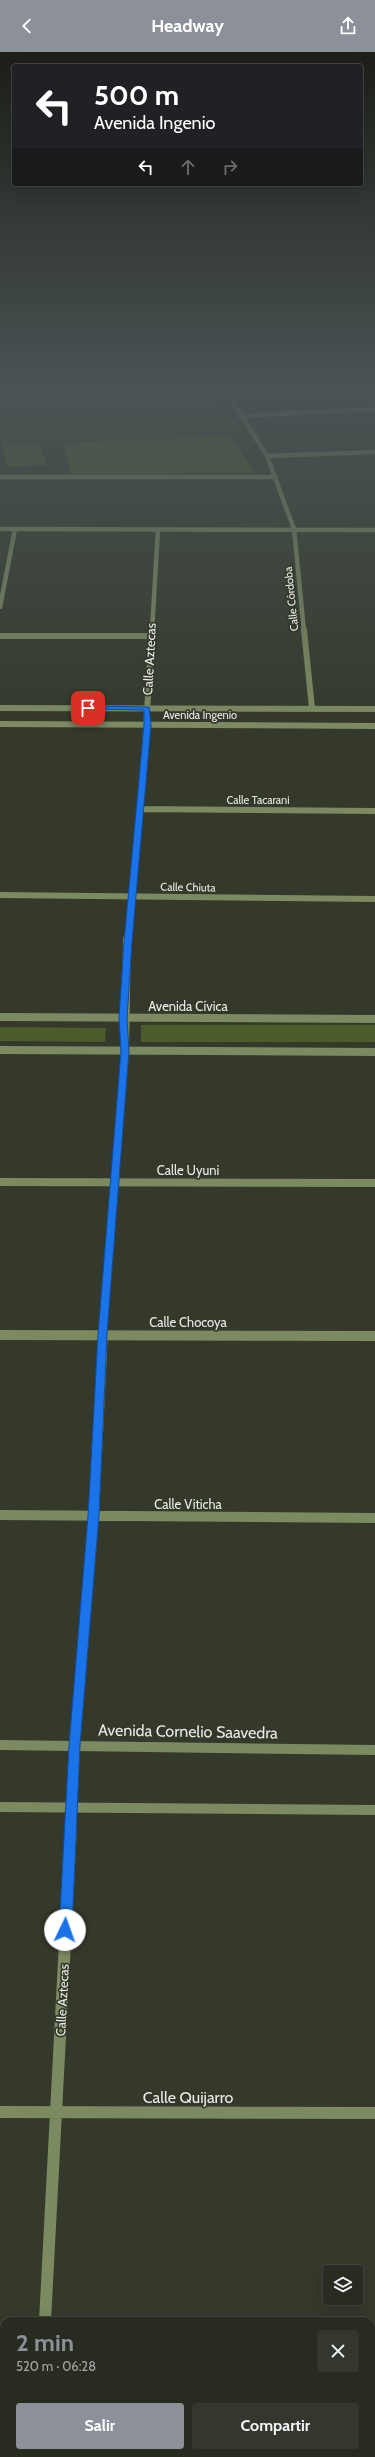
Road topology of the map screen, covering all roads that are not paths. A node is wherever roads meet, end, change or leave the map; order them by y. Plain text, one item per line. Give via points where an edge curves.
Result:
1 (283, 498) edge
2 (0, 529) edge
3 (15, 529) junction
4 (158, 529) junction
5 (294, 529) junction
6 (375, 530) edge
7 (0, 607) edge
8 (0, 636) edge
9 (150, 636) junction
10 (0, 708) edge
11 (147, 708) junction
12 (312, 708) junction
13 (375, 708) edge
14 (0, 724) edge
15 (147, 725) junction
16 (375, 726) edge
17 (140, 809) junction
18 (375, 811) edge
19 (0, 895) edge
20 (131, 897) junction
21 (375, 899) edge
22 (0, 1017) edge
23 (123, 1018) junction
24 (375, 1019) edge
25 (0, 1050) edge
26 (125, 1051) junction
27 (375, 1052) edge
28 (0, 1182) edge
29 (115, 1182) junction
30 (375, 1183) edge
31 (102, 1334) junction
32 (0, 1335) edge
33 (375, 1336) edge
34 (0, 1515) edge
35 (94, 1516) junction
36 (375, 1518) edge
37 (0, 1745) edge
38 (75, 1745) junction
39 (375, 1750) edge
40 (0, 1807) edge
41 (72, 1807) junction
42 (375, 1810) edge
43 (0, 2112) edge
44 (56, 2113) junction
45 (375, 2113) edge
46 (45, 2317) edge

1 - 5 street, Calle Córdoba
2 - 3 street
3 - 4 street
3 - 7 street
4 - 5 street
4 - 9 street, Calle Aztecas
5 - 6 street
5 - 12 street, Calle Córdoba
8 - 9 street
9 - 11 street, Calle Aztecas
10 - 11 street, Avenida Ingenio
11 - 12 street, Avenida Ingenio
11 - 15 street, Calle Aztecas
12 - 13 street, Avenida Ingenio
14 - 15 street, Avenida Ingenio
15 - 16 street, Avenida Ingenio
15 - 17 street, Calle Aztecas
17 - 18 street, Calle Tacarani
17 - 20 street, Calle Aztecas
19 - 20 street, Calle Chiuta
20 - 21 street, Calle Chiuta
20 - 23 street, Calle Aztecas
22 - 23 street, Avenida Cívica
23 - 24 street, Avenida Cívica
23 - 26 street, Calle Aztecas
25 - 26 street
26 - 27 street
26 - 29 street, Calle Aztecas
28 - 29 street, Calle Uyuni
29 - 30 street, Calle Uyuni
29 - 31 street, Calle Aztecas
31 - 32 street, Calle Chocoya
31 - 33 street, Calle Chocoya
31 - 35 street, Calle Aztecas
34 - 35 street, Calle Viticha
35 - 36 street, Calle Viticha
35 - 38 street, Calle Aztecas
37 - 38 street, Avenida Cornelio Saavedra
38 - 39 street, Avenida Cornelio Saavedra
38 - 41 street, Calle Aztecas
40 - 41 street
41 - 42 street
41 - 44 street, Calle Aztecas
43 - 44 street, Calle Quijarro
44 - 45 street, Calle Quijarro
44 - 46 street, Calle Aztecas

